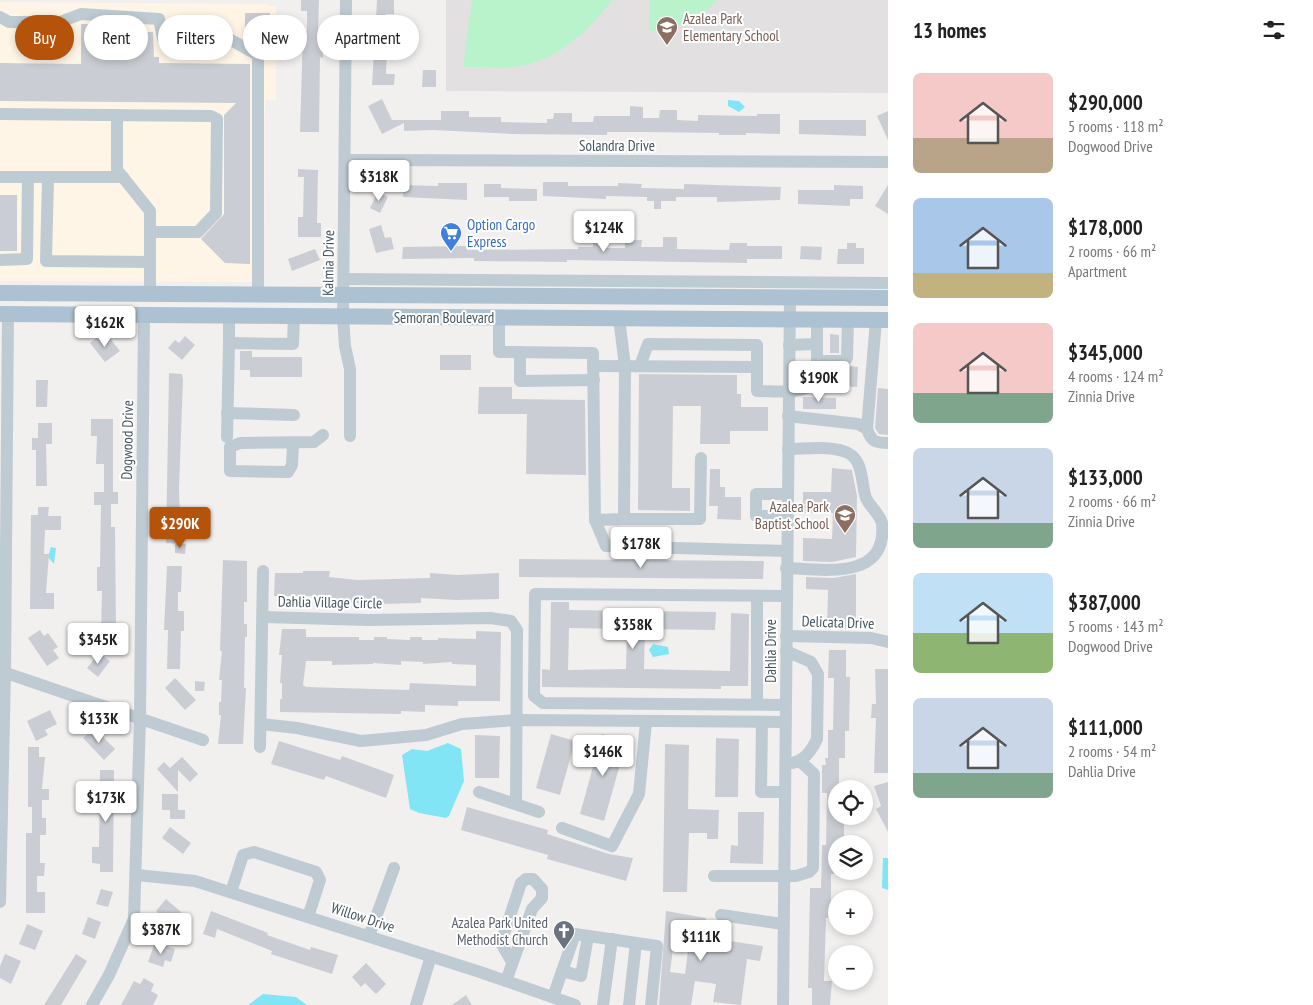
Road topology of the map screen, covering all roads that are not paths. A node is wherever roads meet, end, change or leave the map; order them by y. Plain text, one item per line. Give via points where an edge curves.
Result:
1 (346, 0) edge
2 (0, 17) edge
3 (0, 114) edge
4 (117, 115) junction
5 (345, 160) junction
6 (888, 162) edge
7 (122, 176) junction
8 (0, 177) edge
9 (28, 177) junction
10 (48, 177) junction
11 (150, 232) junction
12 (0, 260) edge
13 (150, 262) junction
14 (888, 283) edge
15 (344, 287) junction
16 (0, 293) edge
17 (150, 294) junction
18 (258, 294) junction
19 (790, 297) junction
20 (888, 298) edge
21 (4, 314) edge
22 (144, 316) junction
23 (229, 316) junction
24 (294, 316) junction
25 (343, 316) junction
26 (499, 317) junction
27 (619, 318) junction
28 (790, 319) junction
29 (817, 319) junction
30 (848, 320) junction
31 (880, 325) edge
32 (229, 342) junction
33 (789, 344) junction
34 (817, 344) junction
35 (520, 352) junction
36 (817, 361) junction
37 (593, 366) junction
38 (625, 366) junction
39 (640, 366) junction
40 (757, 367) junction
41 (594, 380) junction
42 (789, 391) junction
43 (227, 413) junction
44 (294, 415) dead end
45 (788, 416) junction
46 (866, 429) junction
47 (324, 435) dead end
48 (228, 436) dead end
49 (350, 436) dead end
50 (888, 443) edge
51 (293, 444) junction
52 (788, 449) junction
53 (700, 458) dead end
54 (787, 494) junction
55 (787, 516) junction
56 (624, 519) junction
57 (595, 520) junction
58 (786, 551) junction
59 (786, 568) junction
60 (263, 571) dead end
61 (757, 596) junction
62 (786, 596) junction
63 (264, 617) junction
64 (786, 636) junction
65 (888, 642) edge
66 (786, 651) junction
67 (2, 672) edge
68 (757, 704) junction
69 (785, 705) junction
70 (140, 718) junction
71 (517, 720) junction
72 (646, 722) junction
73 (762, 722) junction
74 (785, 722) junction
75 (261, 724) junction
76 (203, 740) dead end
77 (260, 747) dead end
78 (800, 762) junction
79 (785, 764) junction
80 (479, 792) dead end
81 (784, 792) junction
82 (516, 804) junction
83 (539, 812) dead end
84 (562, 828) dead end
85 (394, 868) dead end
86 (137, 875) junction
87 (714, 876) dead end
88 (784, 876) junction
89 (231, 892) junction
90 (0, 902) edge
91 (721, 915) dead end
92 (308, 917) junction
93 (783, 924) junction
94 (369, 936) junction
95 (588, 936) junction
96 (612, 939) junction
97 (636, 943) junction
98 (431, 956) junction
99 (512, 962) junction
100 (562, 971) junction
101 (506, 981) junction
102 (553, 997) junction
103 (92, 1005) edge
104 (416, 1005) edge
105 (575, 1005) edge
106 (603, 1005) edge
107 (628, 1005) edge
108 (651, 1005) edge
109 (783, 1005) edge

1 - 5 street, Kalmia Drive
2 - 18 street via 9,22 60,22 81,14 159,19 163,38 229,38 258,55
3 - 4 street
4 - 7 street via 117,170
4 - 11 street via 217,118 216,213 198,232
5 - 6 street, Solandra Drive
5 - 15 street, Kalmia Drive
7 - 10 street
7 - 11 street via 150,211
8 - 9 street
9 - 10 street
9 - 12 street via 27,259
10 - 13 street via 46,261
11 - 13 street
13 - 17 street
14 - 15 street
15 - 18 main road, Semoran Boulevard
15 - 19 main road, Semoran Boulevard
15 - 25 street, Kalmia Drive
16 - 17 main road, Semoran Boulevard
17 - 18 main road, Semoran Boulevard
19 - 20 main road, Semoran Boulevard
19 - 28 street, Dahlia Drive
21 - 22 main road, Semoran Boulevard
21 - 67 street
22 - 23 main road, Semoran Boulevard
22 - 70 street, Dogwood Drive
23 - 24 main road, Semoran Boulevard
23 - 32 street
24 - 25 main road, Semoran Boulevard
24 - 32 street via 293,344
25 - 26 main road, Semoran Boulevard
25 - 49 street, Kalmia Drive via 350,369
26 - 27 main road, Semoran Boulevard
26 - 35 street via 499,352
27 - 28 main road, Semoran Boulevard
27 - 38 street
28 - 29 main road, Semoran Boulevard
28 - 33 street, Dahlia Drive
29 - 30 main road, Semoran Boulevard
29 - 34 street
30 - 31 main road, Semoran Boulevard
30 - 36 street via 847,358 844,361
31 - 46 street
32 - 43 street
33 - 34 street
33 - 42 street, Dahlia Drive
34 - 36 street
35 - 37 street via 593,352
35 - 41 street via 520,381
36 - 42 street via 815,383
37 - 38 street
37 - 41 street
38 - 39 street
38 - 56 street
39 - 40 street
39 - 40 street via 648,344 757,345
40 - 42 street via 757,391
41 - 57 street
42 - 45 street, Dahlia Drive
43 - 44 street
43 - 48 street
45 - 46 street via 858,424
45 - 52 street, Dahlia Drive
46 - 50 street via 871,440
47 - 51 street via 314,442
51 - 51 street via 240,444 230,447 230,471 288,472 292,465
52 - 54 street, Dahlia Drive
52 - 59 street via 836,450 850,454 858,462 867,500 878,513 884,534 879,556 854,569
53 - 56 street via 700,519
54 - 55 street, Dahlia Drive
54 - 55 street via 756,494 756,516
55 - 58 street, Dahlia Drive
56 - 57 street
57 - 58 street via 606,546
58 - 59 street, Dahlia Drive
59 - 62 street, Dahlia Drive
60 - 63 street
61 - 62 street
61 - 68 street
61 - 68 street via 535,594 534,696 544,703
62 - 64 street, Dahlia Drive
63 - 71 street, Dahlia Village Circle via 368,620 490,618 510,622 518,630
63 - 75 street, Dahlia Village Circle
64 - 65 street, Delicata Drive via 871,638
64 - 66 street, Dahlia Drive
66 - 69 street, Dahlia Drive
66 - 78 street via 811,662 818,674 816,739 813,748
67 - 70 street
67 - 90 street
68 - 69 street
69 - 74 street, Dahlia Drive
70 - 76 street
70 - 86 street, Dogwood Drive
71 - 72 street
71 - 75 street via 462,724 426,735 361,741
71 - 82 street, Dahlia Village Circle
72 - 73 street
72 - 84 street via 639,794 612,846
73 - 74 street
73 - 81 street via 761,792
74 - 79 street, Dahlia Drive
75 - 77 street, Dahlia Village Circle
78 - 79 street
78 - 88 street via 814,774 814,862 809,872
79 - 81 street, Dahlia Drive
80 - 82 street
81 - 88 street, Dahlia Drive
82 - 83 street
85 - 94 street
86 - 89 street, Willow Drive via 195,881
86 - 103 street, Dogwood Drive via 134,919
87 - 88 street
88 - 93 street, Dahlia Drive
89 - 92 street, Willow Drive
89 - 92 street via 243,855 254,852 316,872 320,880
91 - 93 street
92 - 94 street, Willow Drive
93 - 109 street, Dahlia Drive
94 - 98 street, Willow Drive
95 - 96 street
95 - 100 street via 575,934
95 - 100 street via 581,976
96 - 97 street
96 - 106 street
97 - 107 street
97 - 108 street via 657,946
98 - 101 street, Willow Drive
98 - 104 street
99 - 99 street via 532,909 542,898 542,889 533,879 521,883 501,943
99 - 101 street
100 - 102 street
101 - 102 street, Willow Drive
102 - 105 street, Willow Drive

